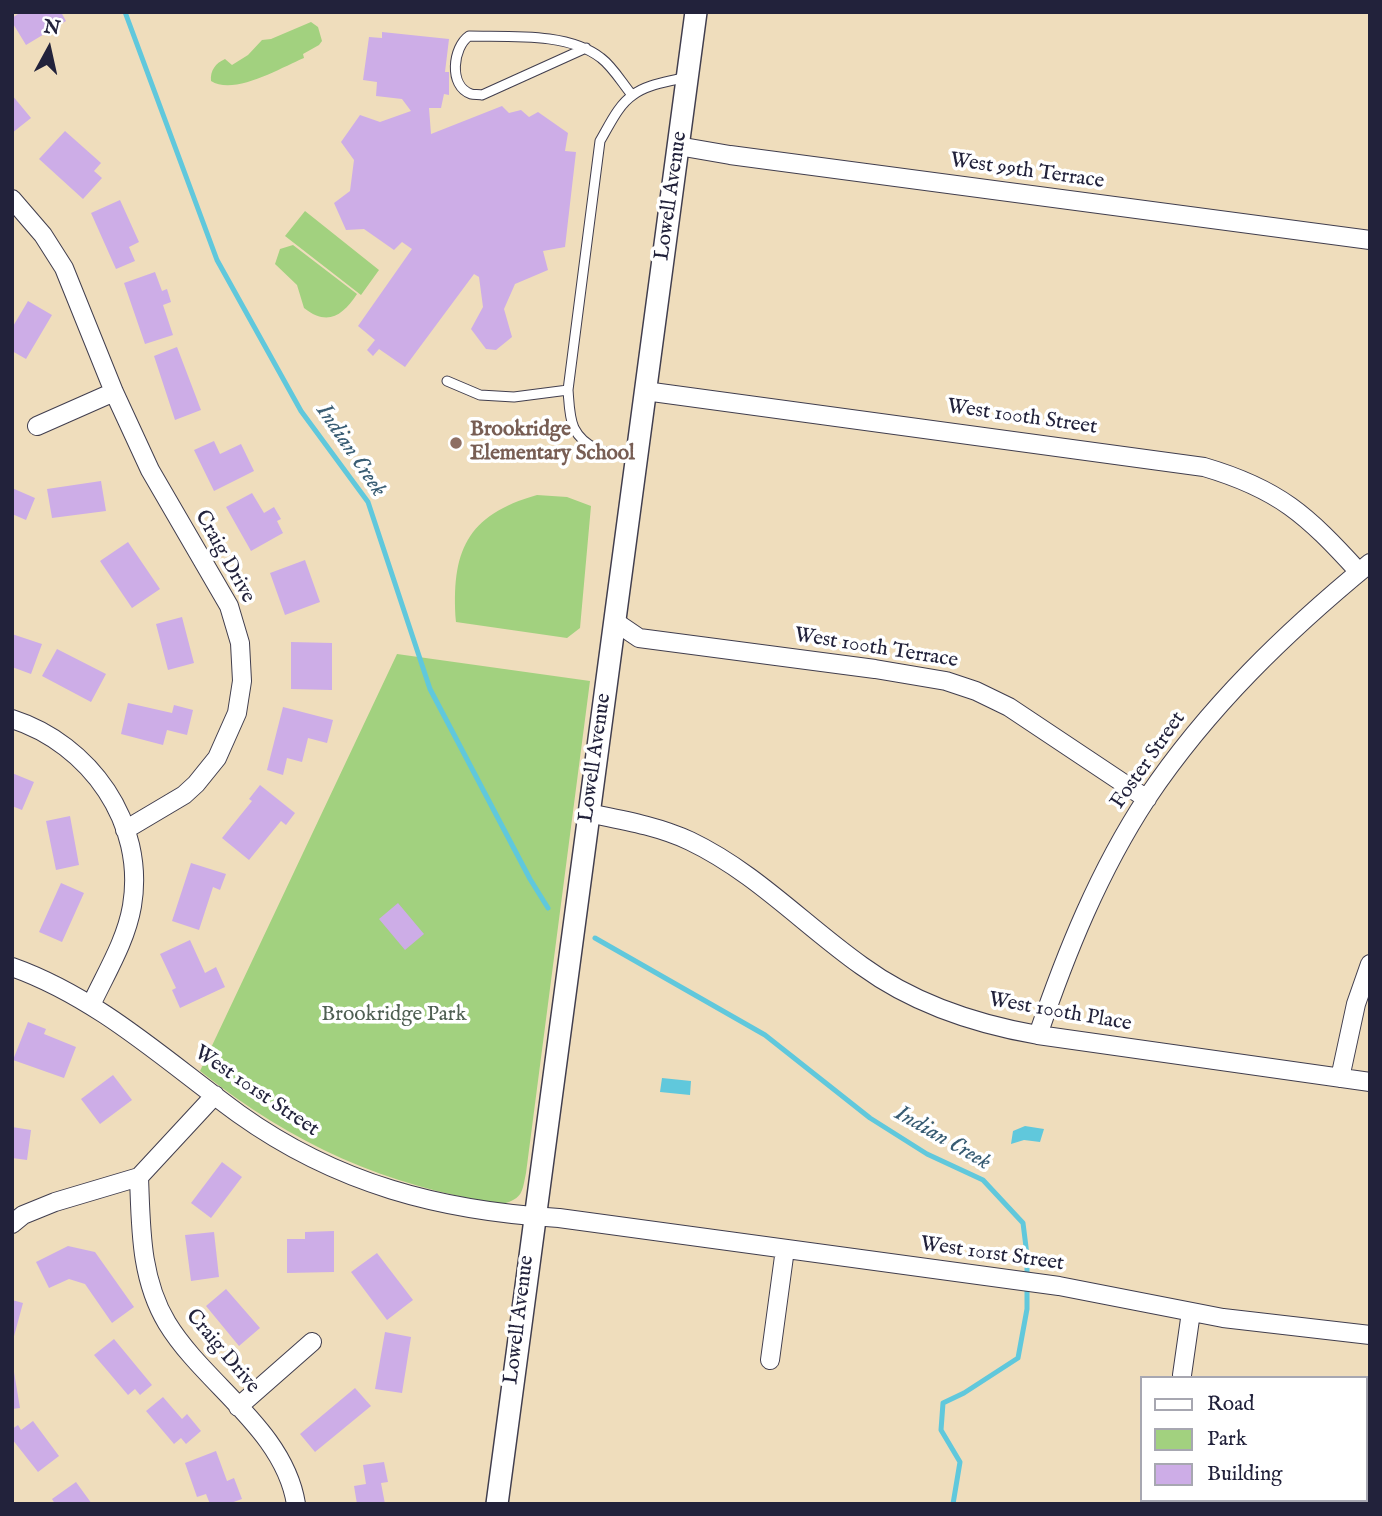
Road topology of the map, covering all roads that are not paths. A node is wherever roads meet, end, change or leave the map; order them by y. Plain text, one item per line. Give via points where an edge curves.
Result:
1 (696, 12) edge
2 (586, 48) junction
3 (688, 76) junction
4 (632, 95) junction
5 (678, 146) junction
6 (12, 199) edge
7 (1370, 240) edge
8 (447, 381) dead end
9 (568, 390) junction
10 (645, 391) junction
11 (114, 392) junction
12 (37, 426) dead end
13 (636, 459) junction
14 (1364, 567) edge
15 (614, 621) junction
16 (12, 719) edge
17 (1147, 799) junction
18 (588, 813) junction
19 (125, 830) junction
20 (1370, 964) edge
21 (12, 967) edge
22 (91, 1005) junction
23 (1038, 1035) junction
24 (1340, 1078) junction
25 (1370, 1082) edge
26 (215, 1095) junction
27 (139, 1177) junction
28 (534, 1216) junction
29 (12, 1224) edge
30 (785, 1249) junction
31 (1191, 1312) junction
32 (1370, 1335) edge
33 (312, 1342) dead end
34 (770, 1360) dead end
35 (1182, 1375) dead end
36 (238, 1407) junction
37 (296, 1504) edge
38 (497, 1504) edge

1 - 3 street, Lowell Avenue
2 - 2 lane via 563,40 469,36 461,41 457,53 458,85 469,94 482,95
2 - 4 lane via 602,58
3 - 4 lane
3 - 5 street, Lowell Avenue
4 - 9 lane via 600,141
5 - 7 street, West 99th Terrace
5 - 10 street, Lowell Avenue
6 - 11 street, Craig Drive via 64,268
8 - 9 lane via 480,395 514,397
9 - 13 lane via 574,426 582,439 598,451
10 - 13 street, Lowell Avenue
10 - 14 street, West 100th Street via 1204,467 1258,486 1295,508
11 - 12 street
11 - 19 street, Craig Drive via 150,470 229,606 240,643 242,681 232,729 207,771 184,795
13 - 15 street, Lowell Avenue
14 - 17 street, Foster Street via 1266,653 1215,709
15 - 17 street, West 100th Terrace via 639,638 875,669 976,691 1009,707
15 - 18 street, Lowell Avenue
16 - 19 street via 41,730 75,753 104,784
17 - 23 street, Foster Street via 1076,930
18 - 23 street, West 100th Place via 658,829 730,863 863,967 905,993 997,1028
18 - 28 street, Lowell Avenue
19 - 22 street via 134,870 132,902 120,946
20 - 24 street
21 - 22 street, West 101st Street
22 - 26 street, West 101st Street
23 - 24 street, West 100th Place
24 - 25 street, West 100th Place
26 - 27 street
26 - 28 street, West 101st Street via 274,1137 327,1165 394,1191 446,1205
27 - 29 street via 55,1202
27 - 36 street, Craig Drive via 142,1244 153,1294 167,1324
28 - 30 street, West 101st Street
28 - 38 street, Lowell Avenue
30 - 31 street, West 101st Street via 1059,1286
30 - 34 street
31 - 32 street, West 101st Street
31 - 35 street
33 - 36 street
36 - 37 street, Craig Drive via 282,1460

